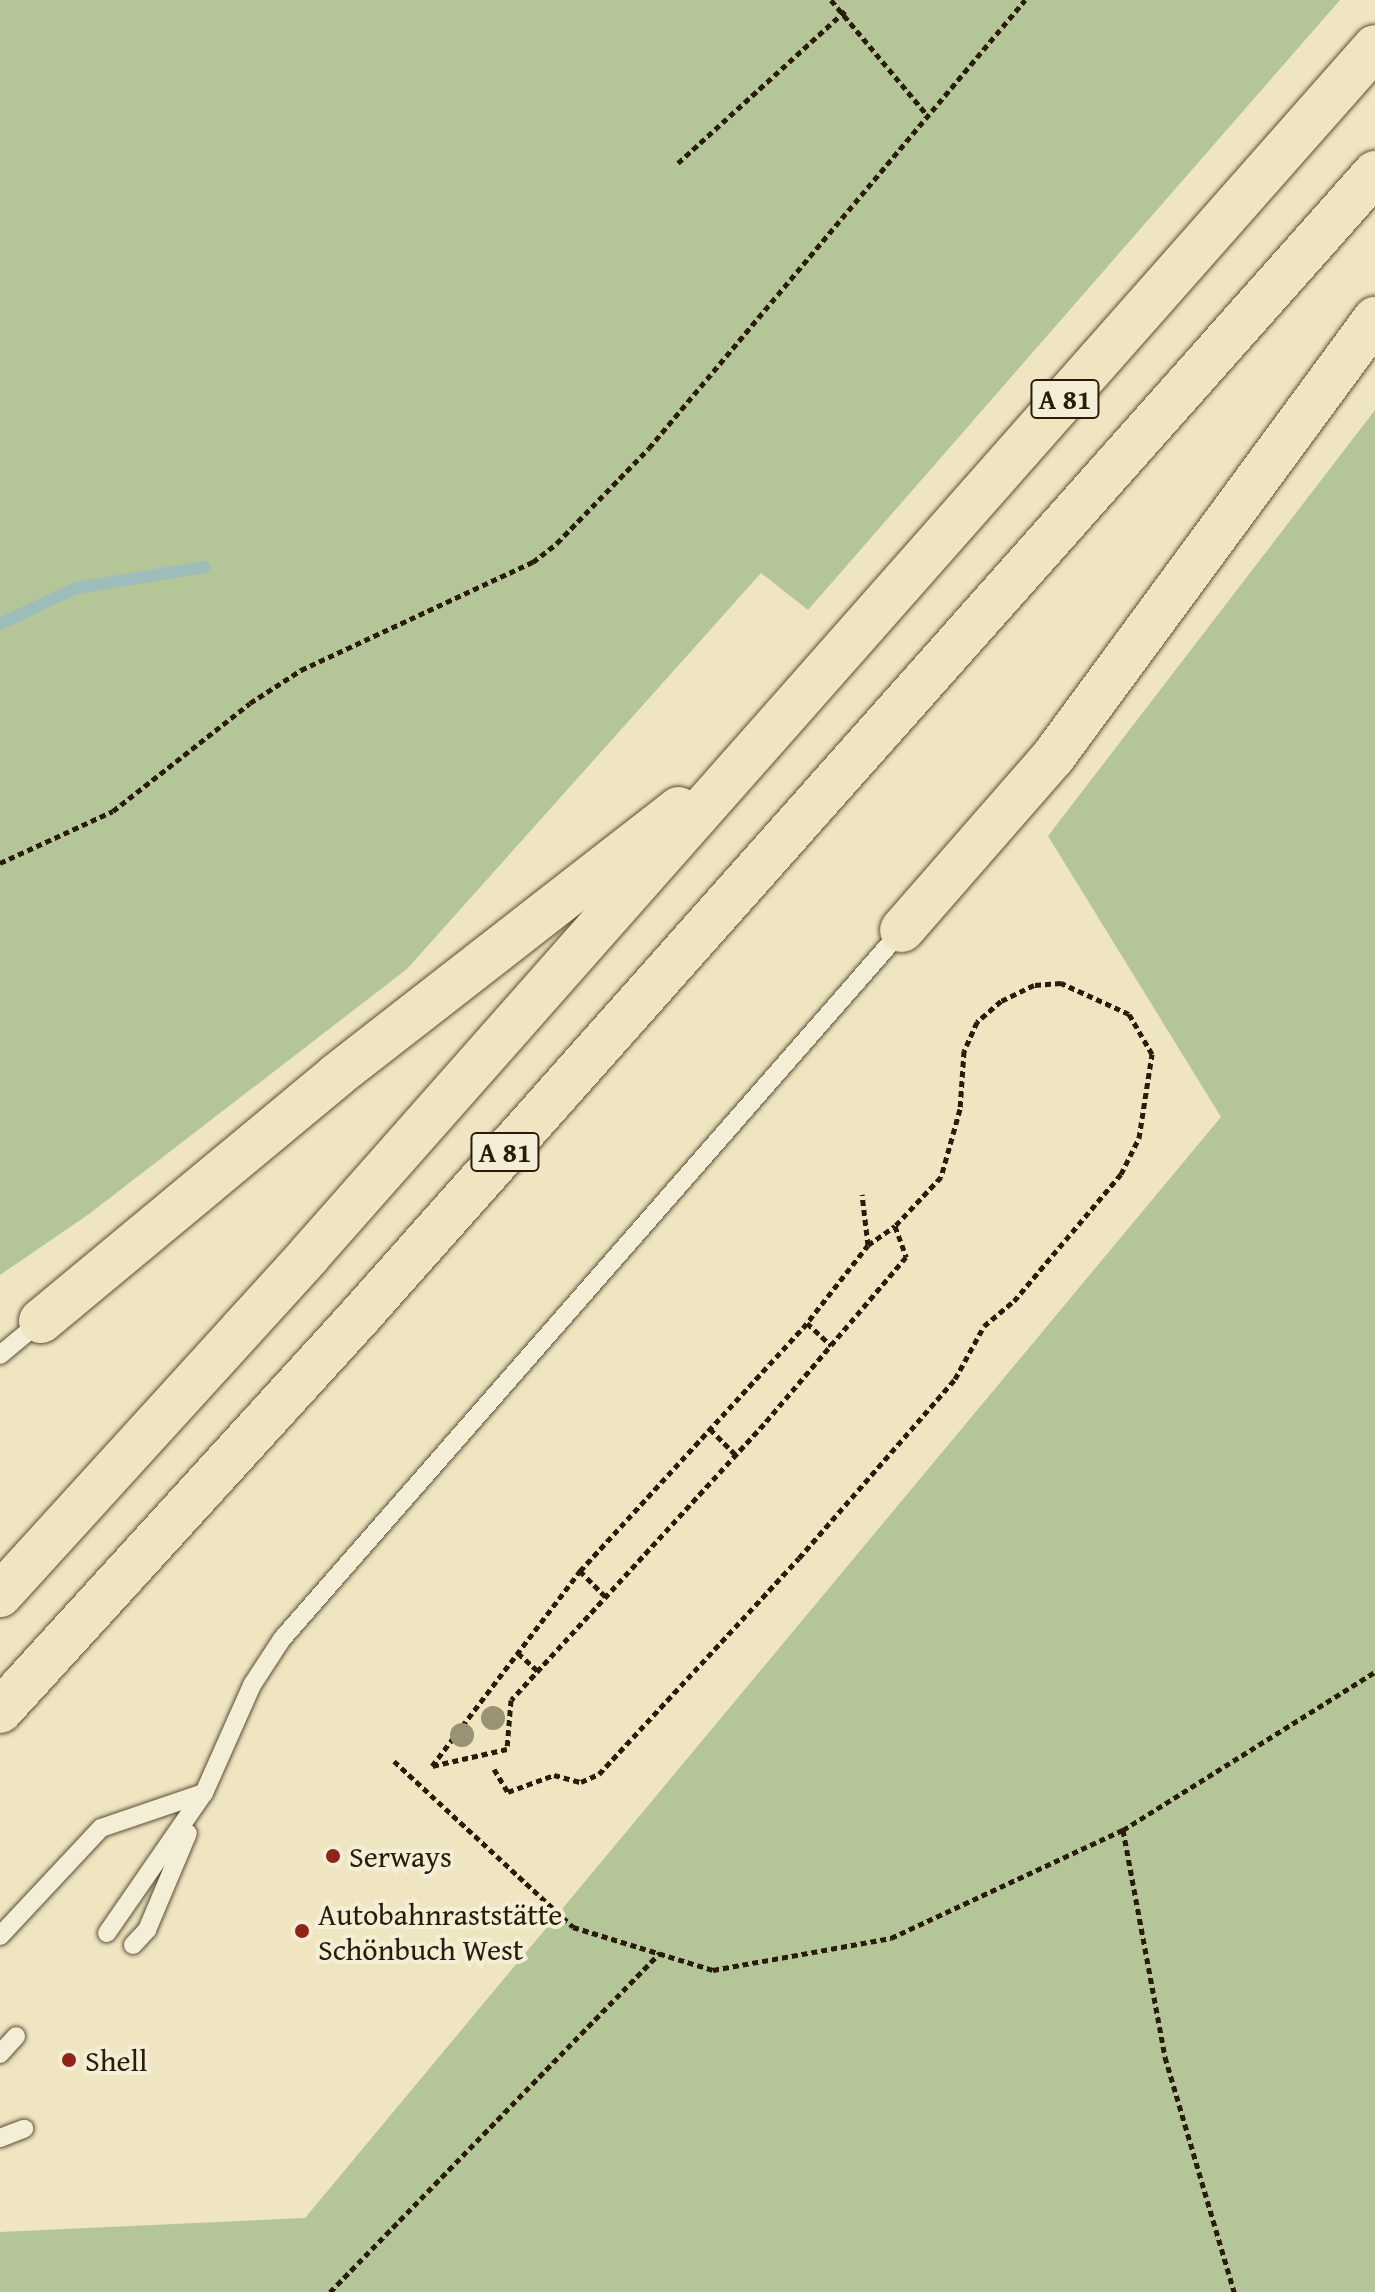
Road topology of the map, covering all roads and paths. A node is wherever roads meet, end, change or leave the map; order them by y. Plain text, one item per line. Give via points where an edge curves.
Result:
1 (831, 0) edge
2 (1025, 0) edge
3 (845, 11) junction
4 (1375, 47) edge
5 (928, 116) junction
6 (678, 163) dead end
7 (1375, 173) edge
8 (1375, 319) edge
9 (756, 751) junction
10 (0, 863) edge
11 (902, 930) joint
12 (862, 1194) dead end
13 (895, 1226) junction
14 (868, 1245) junction
15 (41, 1321) joint
16 (807, 1323) junction
17 (831, 1345) junction
18 (0, 1355) edge
19 (710, 1429) junction
20 (736, 1455) junction
21 (580, 1571) junction
22 (0, 1595) edge
23 (606, 1597) junction
24 (518, 1653) junction
25 (538, 1671) junction
26 (1375, 1672) edge
27 (0, 1711) edge
28 (394, 1761) dead end
29 (494, 1769) dead end
30 (204, 1793) junction
31 (1123, 1830) junction
32 (107, 1933) dead end
33 (0, 1936) edge
34 (133, 1945) dead end
35 (660, 1953) junction
36 (16, 2036) dead end
37 (0, 2054) edge
38 (24, 2129) dead end
39 (0, 2138) edge
40 (330, 2292) edge
41 (1234, 2292) edge

1 - 3 path
2 - 5 path
3 - 5 path
3 - 6 path
4 - 9 highway, A 81
5 - 10 path via 604,499 533,562 301,670 250,703 113,811
7 - 27 highway, A 81 via 360,1316
8 - 11 highway via 1053,757
9 - 15 highway via 384,1037
9 - 22 highway, A 81
11 - 30 lane via 282,1639 252,1685
12 - 14 path
13 - 14 path
13 - 17 path via 906,1257
13 - 29 path via 941,1177 960,1109 964,1051 977,1022 1001,1001 1034,985 1061,983 1129,1014 1152,1054 1139,1138 1121,1174 1014,1301 984,1326 955,1379 599,1774 581,1782 554,1775 508,1792
14 - 16 path
15 - 18 lane
16 - 17 path
16 - 19 path
17 - 20 path
19 - 20 path
19 - 21 path
20 - 23 path
21 - 23 path
21 - 24 path
23 - 25 path
24 - 25 path
24 - 25 path via 432,1766 507,1749 511,1700
26 - 31 path
28 - 35 path via 573,1927
30 - 32 lane
30 - 33 lane via 101,1828
30 - 34 lane via 147,1930
31 - 35 path via 891,1938 713,1970
31 - 41 path via 1165,2057
35 - 40 path
36 - 37 lane
38 - 39 lane

